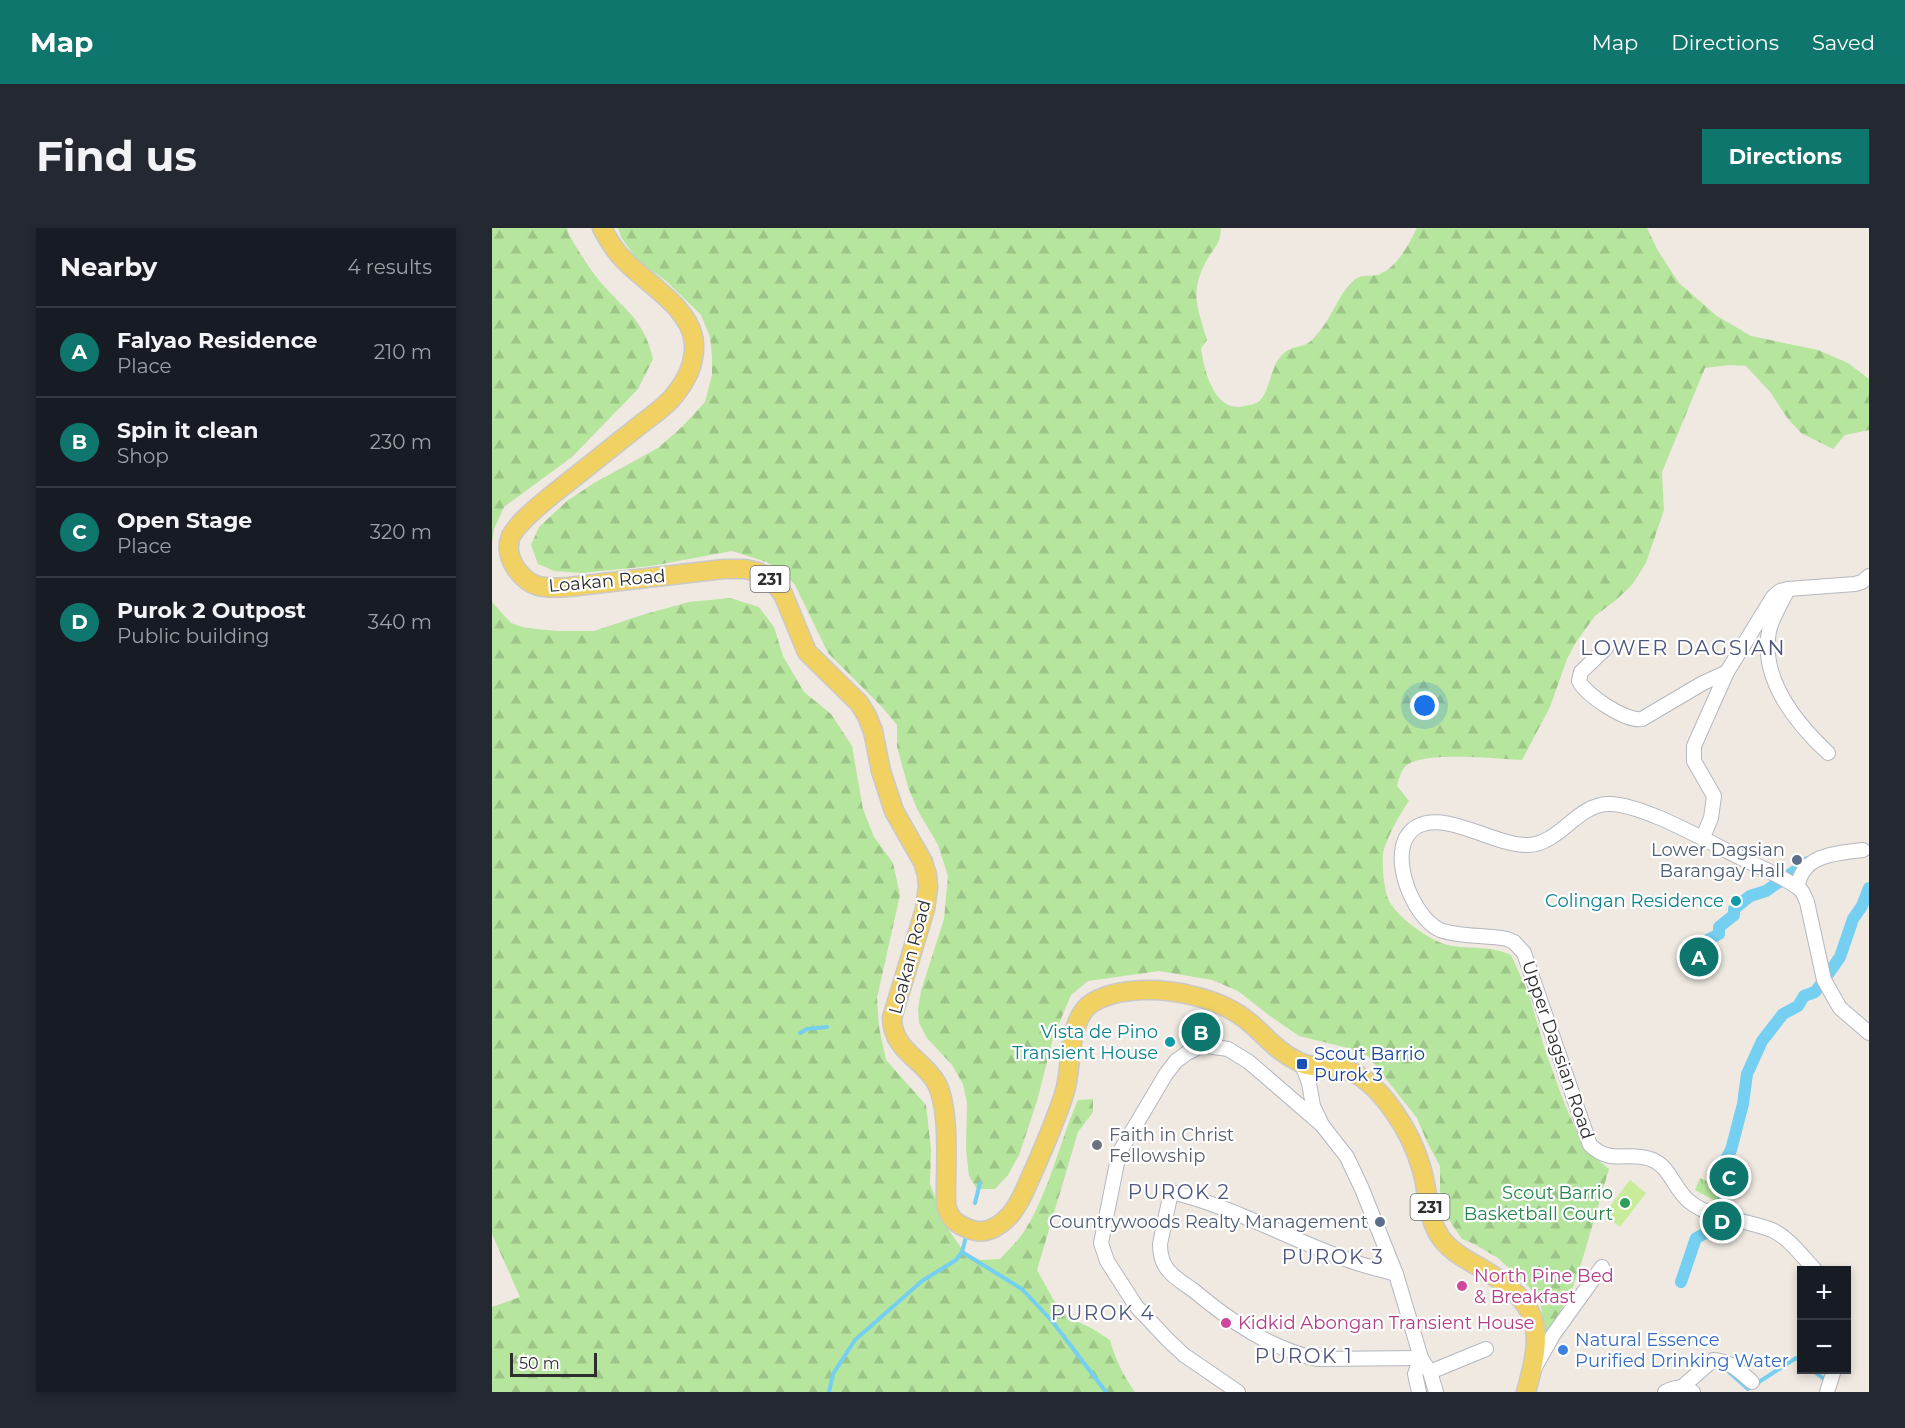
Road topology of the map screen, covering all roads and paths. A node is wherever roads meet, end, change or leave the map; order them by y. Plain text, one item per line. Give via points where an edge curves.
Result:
1 (602, 228) edge
2 (1869, 576) edge
3 (1788, 589) junction
4 (1606, 648) dead end
5 (1727, 672) junction
6 (1828, 753) dead end
7 (1703, 837) junction
8 (1863, 850) dead end
9 (1797, 886) junction
10 (1869, 1033) edge
11 (1302, 1064) junction
12 (1323, 1125) junction
13 (1811, 1266) edge
14 (1602, 1267) dead end
15 (1396, 1274) junction
16 (1486, 1349) dead end
17 (1421, 1358) junction
18 (1532, 1371) junction
19 (1430, 1372) junction
20 (1833, 1374) edge
21 (1752, 1382) dead end
22 (1415, 1390) edge
23 (1688, 1390) edge
24 (1238, 1392) edge
25 (1436, 1392) edge
26 (1526, 1392) edge
27 (1665, 1392) edge
28 (1827, 1392) edge

1 - 11 main road, Loakan Road / 231 via 625,261 678,309 689,325 694,340 691,370 671,399 533,511 511,536 510,561 524,580 545,588 724,569 758,572 772,580 783,594 807,652 859,703 873,731 894,811 927,875 925,909 892,1018 892,1030 896,1040 937,1085 944,1112 946,1204 953,1220 967,1228 988,1231 1011,1214 1049,1135 1065,1090 1077,1024 1086,1008 1097,1001 1131,991 1180,993 1213,1001 1248,1021 1275,1048
2 - 3 street via 1855,584
3 - 5 street via 1773,597
3 - 6 street via 1769,631 1774,677 1790,710
4 - 5 street via 1581,672 1579,681 1586,692 1633,719 1642,719
5 - 7 street via 1694,746 1694,761 1714,796 1711,819
7 - 9 street, Upper Dagsian Road
7 - 13 street, Upper Dagsian Road via 1641,811 1608,804 1591,809 1539,844 1425,823 1407,836 1402,857 1409,892 1418,909 1438,929 1507,939 1524,953 1590,1145 1599,1154 1658,1162 1689,1202 1714,1214 1773,1230
8 - 9 street via 1815,861 1805,868
9 - 10 street via 1806,902 1824,980 1840,1008
11 - 12 street via 1313,1106
11 - 18 main road, Loakan Road / 231 via 1350,1070 1395,1113 1422,1168 1433,1226 1444,1242 1499,1279 1529,1308 1537,1339
12 - 15 street via 1347,1157
12 - 24 street via 1249,1062 1228,1049 1207,1046 1176,1061 1119,1153 1101,1243 1107,1261 1136,1306 1168,1340
14 - 18 street
15 - 17 street
15 - 17 street via 1344,1259 1233,1211 1171,1192 1160,1244 1167,1270 1238,1325 1273,1344 1317,1359
16 - 19 street
17 - 19 street
17 - 22 street via 1414,1374
18 - 26 main road, Loakan Road / 231
19 - 25 street
20 - 28 street
21 - 23 street via 1731,1363 1713,1360
23 - 27 street via 1675,1387

